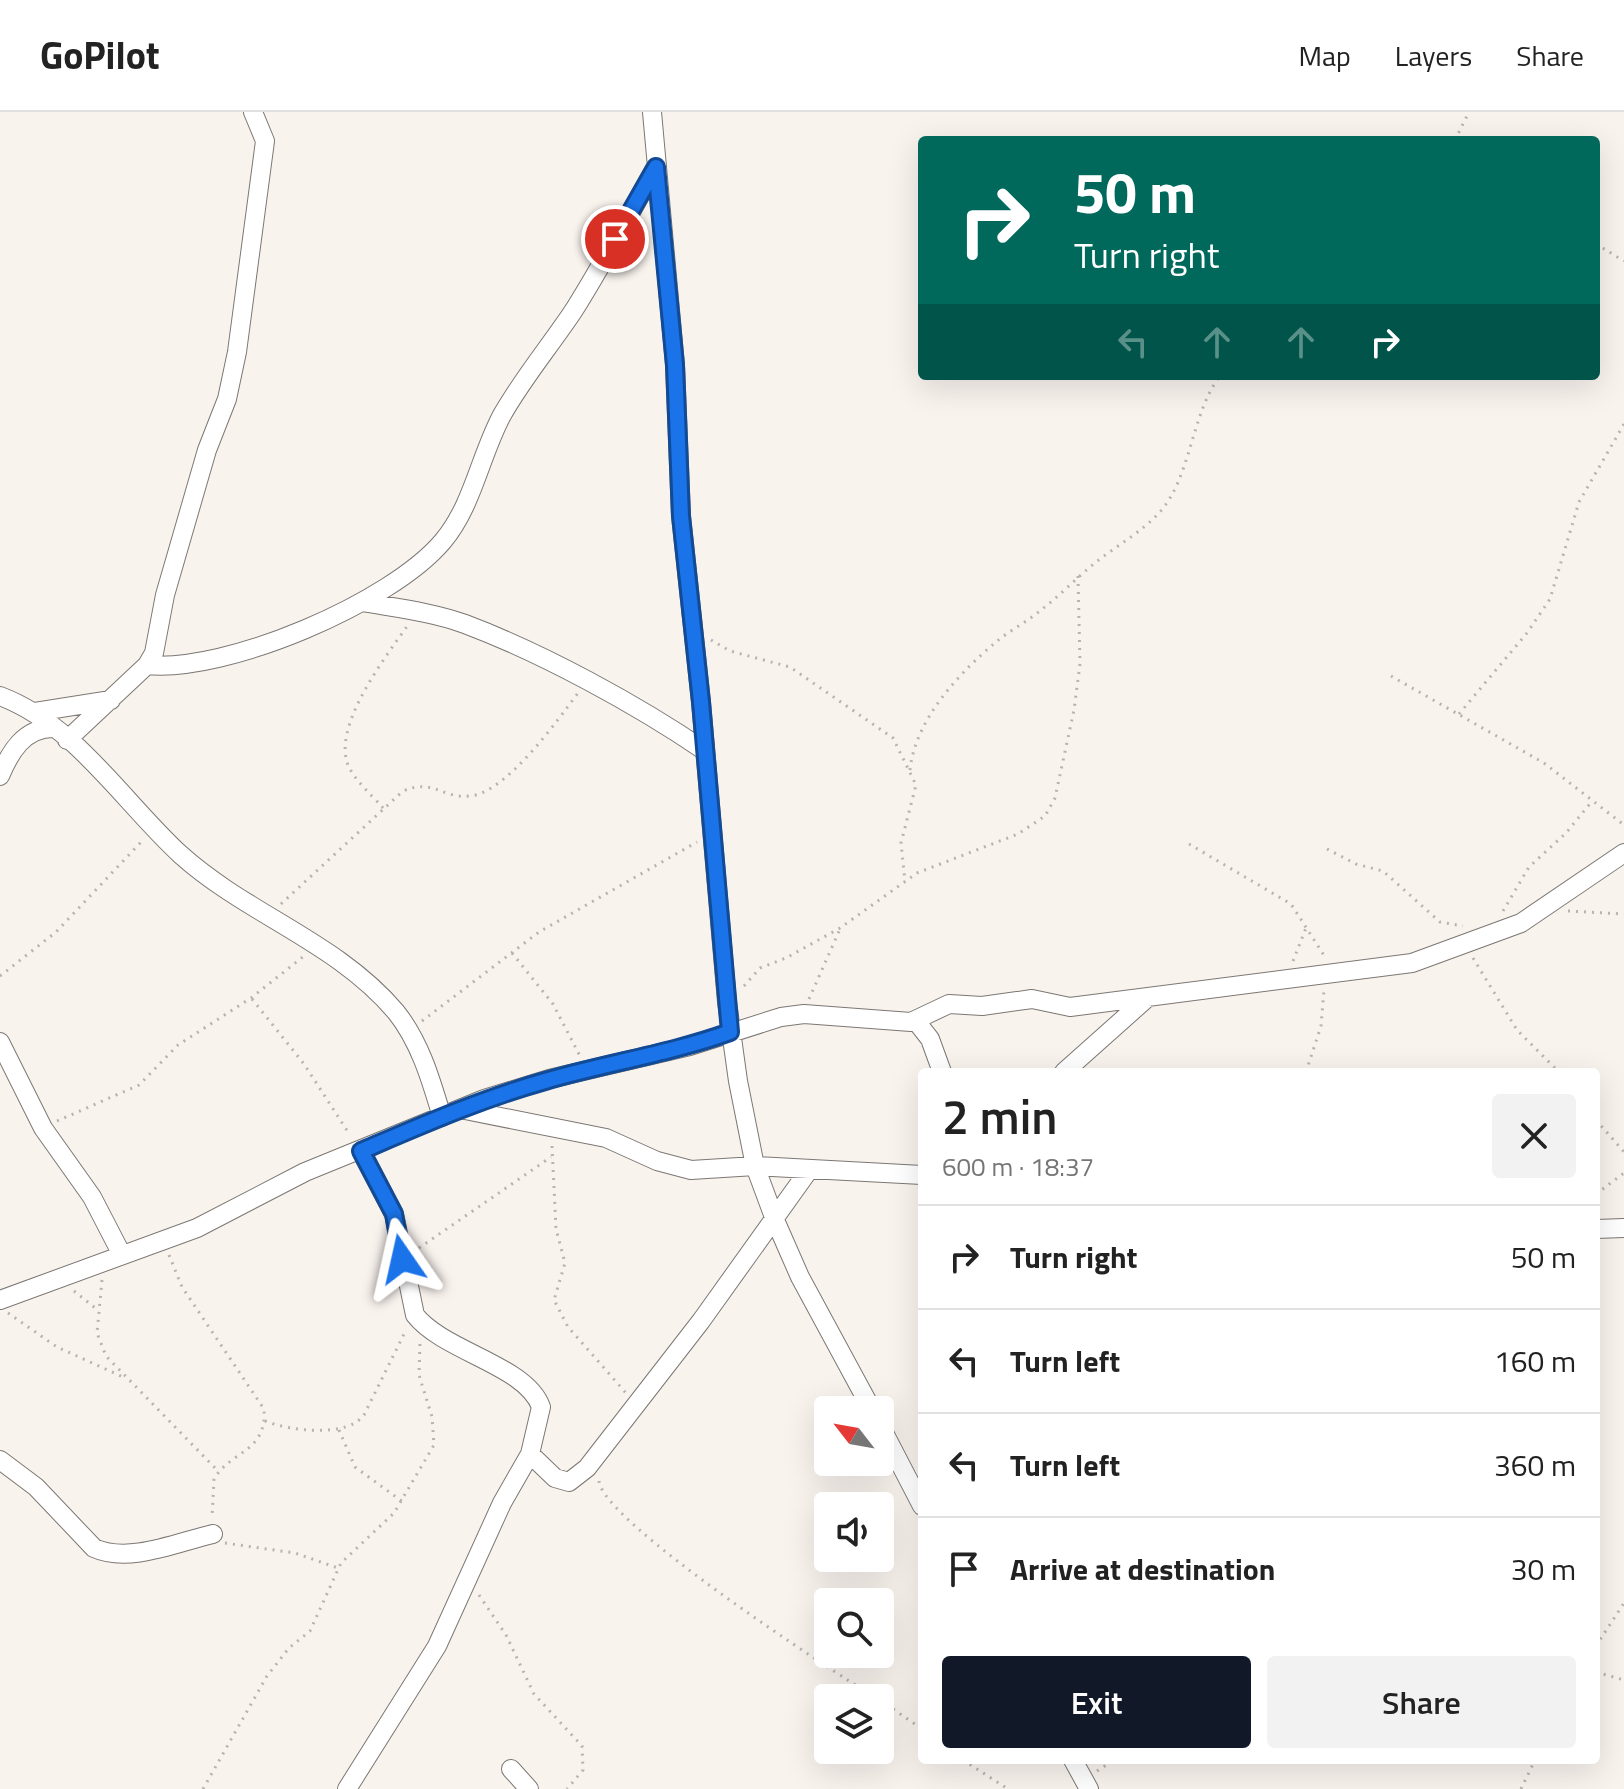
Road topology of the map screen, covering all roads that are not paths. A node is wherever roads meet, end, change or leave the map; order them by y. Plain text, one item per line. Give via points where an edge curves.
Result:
1 (253, 112) edge
2 (652, 112) edge
3 (656, 167) junction
4 (362, 602) junction
5 (147, 665) junction
6 (0, 696) edge
7 (111, 700) junction
8 (35, 712) junction
9 (60, 734) junction
10 (705, 751) junction
11 (0, 776) edge
12 (1624, 853) edge
13 (1147, 998) junction
14 (916, 1021) junction
15 (730, 1032) junction
16 (0, 1042) edge
17 (941, 1068) edge
18 (1068, 1068) edge
19 (460, 1109) junction
20 (442, 1117) junction
21 (361, 1151) junction
22 (755, 1166) junction
23 (809, 1170) junction
24 (918, 1175) edge
25 (775, 1220) junction
26 (1624, 1228) edge
27 (1600, 1229) edge
28 (113, 1257) junction
29 (3, 1306) edge
30 (864, 1396) edge
31 (894, 1452) edge
32 (530, 1454) junction
33 (0, 1460) edge
34 (918, 1498) edge
35 (213, 1534) road end
36 (1075, 1764) edge
37 (511, 1769) dead end
38 (347, 1789) edge
39 (529, 1789) edge
40 (1089, 1789) edge

1 - 5 street via 265,141 237,352
2 - 3 street
3 - 4 street via 574,309 517,389 488,442 454,527 429,555
3 - 10 street via 675,365 681,516
4 - 5 street via 207,663
4 - 10 street via 463,623 587,682
5 - 7 street
6 - 8 street
7 - 8 street
7 - 9 street
8 - 9 street
9 - 11 street via 37,731 20,741
9 - 20 street via 214,880 351,968 410,1031
10 - 15 street
12 - 13 street via 1499,933 1412,963
13 - 14 street via 1070,1007 1032,999 949,1004
13 - 18 street
14 - 15 street via 804,1014
14 - 17 street
15 - 19 street
15 - 22 street
16 - 28 street via 43,1128 92,1197
19 - 20 street
19 - 22 street via 606,1138 691,1170
20 - 21 street
21 - 28 street via 305,1172 197,1228
21 - 32 street via 394,1214 418,1319 538,1397 541,1418
22 - 23 street
22 - 25 street
23 - 24 street
23 - 25 street
25 - 30 street
25 - 32 street via 602,1450 569,1482 555,1478
26 - 27 street
28 - 29 street
31 - 34 street
32 - 38 street via 424,1673
33 - 35 street via 36,1487 94,1548 107,1554
36 - 40 street
37 - 39 street

